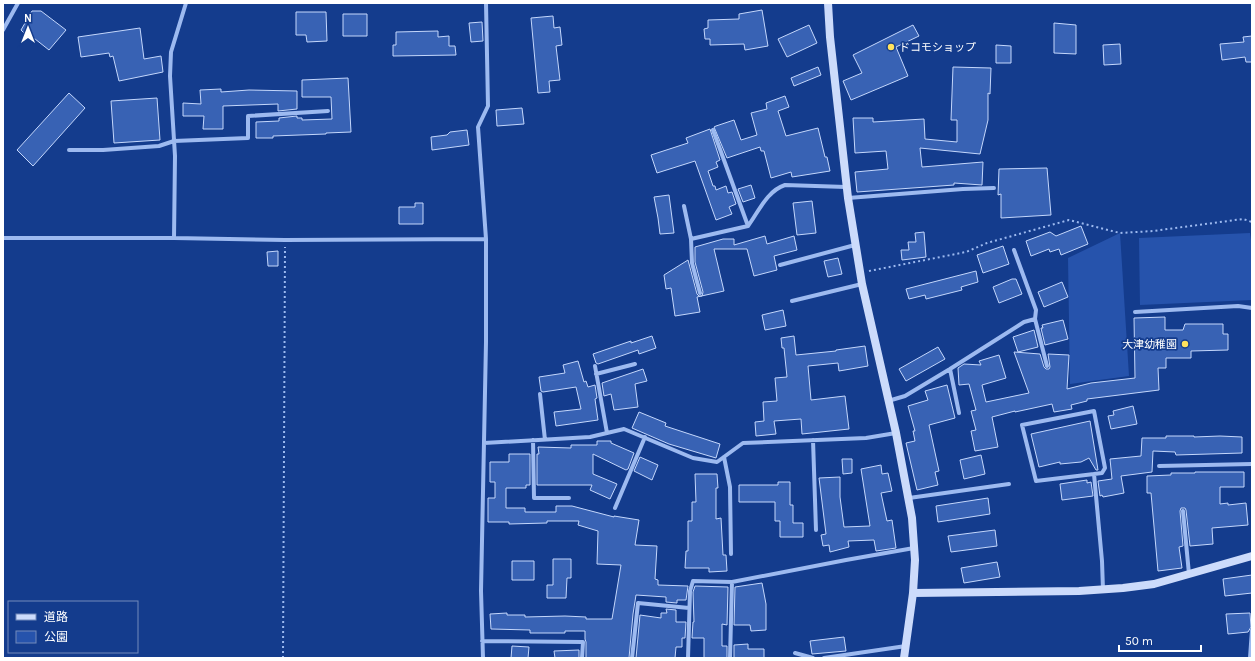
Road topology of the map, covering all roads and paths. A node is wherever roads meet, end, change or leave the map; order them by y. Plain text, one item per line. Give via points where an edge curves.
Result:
1 (18, 3) edge
2 (186, 3) edge
3 (486, 3) edge
4 (828, 3) edge
5 (3, 30) edge
6 (328, 111) dead end
7 (713, 130) dead end
8 (174, 141) junction
9 (69, 150) dead end
10 (846, 187) junction
11 (994, 188) dead end
12 (848, 198) junction
13 (684, 206) dead end
14 (1252, 222) edge
15 (748, 226) junction
16 (3, 238) edge
17 (174, 238) junction
18 (486, 239) junction
19 (691, 239) junction
20 (285, 240) junction
21 (856, 245) junction
22 (1014, 250) dead end
23 (780, 265) dead end
24 (860, 273) junction
25 (862, 284) junction
26 (700, 293) dead end
27 (792, 301) dead end
28 (1252, 308) edge
29 (1135, 312) dead end
30 (1035, 319) junction
31 (634, 364) dead end
32 (595, 366) dead end
33 (1047, 366) dead end
34 (950, 369) junction
35 (596, 374) junction
36 (540, 394) dead end
37 (888, 401) junction
38 (959, 413) dead end
39 (607, 433) junction
40 (896, 433) junction
41 (645, 437) junction
42 (533, 440) junction
43 (545, 440) junction
44 (813, 440) junction
45 (484, 443) junction
46 (724, 456) junction
47 (1252, 464) edge
48 (1159, 466) dead end
49 (1094, 474) junction
50 (1009, 484) dead end
51 (569, 498) dead end
52 (909, 498) junction
53 (615, 508) dead end
54 (1183, 511) dead end
55 (816, 530) dead end
56 (914, 548) junction
57 (731, 554) dead end
58 (1252, 556) edge
59 (1189, 575) junction
60 (732, 582) junction
61 (1104, 590) junction
62 (913, 593) junction
63 (689, 608) junction
64 (1252, 630) edge
65 (482, 641) junction
66 (906, 646) junction
67 (795, 653) dead end
68 (283, 658) edge
69 (483, 658) edge
70 (582, 658) edge
71 (632, 658) edge
72 (688, 658) edge
73 (730, 658) edge
74 (813, 658) edge
75 (824, 658) edge
76 (904, 658) edge
77 (1250, 658) edge

1 - 5 street
2 - 8 street via 171,52
3 - 18 street via 488,106 478,127
4 - 10 street
6 - 8 street via 248,116 248,138
7 - 15 street
8 - 9 street via 159,146
8 - 17 street
10 - 12 street
10 - 15 street via 778,187
11 - 12 street
12 - 21 street
13 - 19 street
14 - 24 path via 1243,219 1120,233 1069,220 987,243 966,252
15 - 19 street
16 - 17 street
17 - 20 street
18 - 20 street
18 - 45 street
19 - 26 street via 692,263
20 - 68 path
21 - 23 street
21 - 24 street
22 - 30 street via 1036,310
24 - 25 street
25 - 27 street
25 - 37 street
28 - 29 street via 1238,306
30 - 33 street
30 - 34 street via 1024,322
31 - 35 street
32 - 35 street
34 - 37 street via 905,396
34 - 38 street
35 - 39 street
36 - 43 street
37 - 40 street
39 - 41 street via 624,429
39 - 43 street via 590,437
40 - 44 street via 866,438
40 - 52 street
41 - 46 street via 693,458 717,462
41 - 53 street
42 - 43 street
42 - 45 street
42 - 51 street via 534,498
44 - 46 street via 743,443
44 - 55 street
45 - 65 street
46 - 57 street via 730,487
47 - 48 street
49 - 49 street via 1102,473 1105,468 1094,411 1022,424 1036,481
49 - 61 street
50 - 52 street
52 - 56 street
54 - 59 street
56 - 60 street
56 - 62 street
58 - 59 street
59 - 61 street via 1154,584
60 - 63 street via 693,581
60 - 73 street
61 - 62 street
62 - 66 street
63 - 71 street via 638,603
63 - 72 street
64 - 77 street
65 - 69 street
65 - 70 street via 583,642
66 - 75 street
66 - 76 street
67 - 74 street

